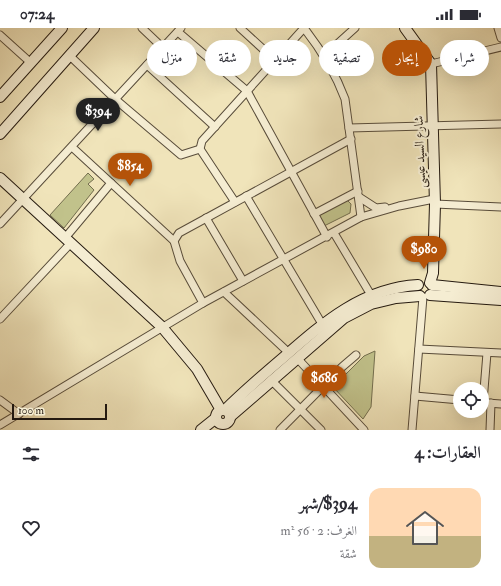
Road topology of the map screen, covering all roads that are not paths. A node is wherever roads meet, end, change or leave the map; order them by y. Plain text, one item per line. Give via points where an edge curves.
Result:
1 (62, 28) edge
2 (94, 28) edge
3 (142, 28) edge
4 (240, 28) edge
5 (304, 28) edge
6 (355, 28) edge
7 (405, 28) edge
8 (498, 28) edge
9 (179, 30) edge
10 (0, 35) edge
11 (501, 38) edge
12 (155, 40) edge
13 (169, 40) edge
14 (293, 40) edge
15 (342, 40) edge
16 (414, 40) edge
17 (259, 45) edge
18 (319, 47) edge
19 (501, 47) edge
20 (70, 56) junction
21 (31, 63) junction
22 (432, 64) edge
23 (146, 65) joint
24 (260, 76) edge
25 (335, 76) edge
26 (431, 76) edge
27 (246, 91) junction
28 (0, 97) edge
29 (115, 99) junction
30 (501, 124) edge
31 (432, 125) junction
32 (215, 127) junction
33 (349, 128) junction
34 (0, 134) edge
35 (351, 139) junction
36 (72, 146) junction
37 (200, 149) junction
38 (291, 172) junction
39 (0, 178) edge
40 (111, 183) junction
41 (359, 194) junction
42 (246, 196) junction
43 (22, 199) junction
44 (235, 202) junction
45 (435, 202) junction
46 (399, 206) junction
47 (501, 207) edge
48 (314, 214) junction
49 (206, 218) junction
50 (361, 218) junction
51 (0, 224) edge
52 (334, 233) junction
53 (327, 237) junction
54 (67, 241) junction
55 (174, 241) junction
56 (283, 260) junction
57 (243, 282) junction
58 (427, 291) junction
59 (224, 292) junction
60 (501, 292) edge
61 (371, 295) junction
62 (501, 300) edge
63 (203, 303) junction
64 (0, 319) edge
65 (322, 324) junction
66 (162, 327) junction
67 (419, 349) junction
68 (487, 353) junction
69 (501, 353) edge
70 (356, 355) dead end
71 (293, 356) junction
72 (271, 380) junction
73 (485, 382) edge
74 (324, 386) junction
75 (414, 396) junction
76 (453, 399) edge
77 (0, 400) edge
78 (491, 403) joint
79 (501, 404) edge
80 (300, 409) junction
81 (19, 414) junction
82 (224, 419) edge
83 (0, 425) edge
84 (318, 429) edge
85 (201, 430) edge
86 (212, 430) edge
87 (280, 430) edge
88 (364, 430) edge
89 (412, 430) edge
90 (490, 430) edge

1 - 21 street
2 - 20 street
3 - 12 street
4 - 17 street
5 - 14 street
5 - 18 street
6 - 15 street
7 - 16 street
8 - 11 street
9 - 13 street
9 - 27 street
10 - 21 street
19 - 22 street
20 - 29 street
20 - 34 street
21 - 28 street
23 - 29 street
23 - 32 street
24 - 27 street
25 - 33 street via 345,99
26 - 31 street, شارع السيد عيسى
27 - 32 street
27 - 38 street
29 - 36 street
29 - 37 street via 180,155
30 - 31 street
31 - 33 street
31 - 45 street, شارع السيد عيسى
32 - 37 street via 202,141
33 - 35 street
35 - 38 street
35 - 41 street
36 - 40 street
36 - 43 street
37 - 44 street
38 - 42 street
38 - 48 street
39 - 43 street
40 - 54 street
40 - 55 street
41 - 46 street via 376,208
41 - 48 street
41 - 50 street
42 - 44 street
42 - 56 street
43 - 51 street
43 - 54 street
44 - 49 street
45 - 46 street
45 - 47 street
45 - 58 street, شارع السيد عيسى via 433,273
46 - 50 street
48 - 53 street
49 - 55 street via 179,233
49 - 57 street
50 - 52 street
52 - 53 street
52 - 61 street
53 - 56 street
54 - 64 street
54 - 66 street
55 - 63 street via 180,261
56 - 57 street
56 - 65 street
57 - 59 street
58 - 60 street
58 - 61 street via 422,282
58 - 62 street
58 - 67 street
58 - 71 street via 371,304 344,318
59 - 63 street
59 - 71 street
61 - 65 street
63 - 66 street
65 - 71 street
66 - 81 street
66 - 82 street via 197,369
67 - 68 street
67 - 75 street
68 - 69 street
68 - 73 street
70 - 74 street
71 - 72 street
71 - 74 street
71 - 82 street
72 - 80 street
72 - 82 street
74 - 80 street
74 - 88 street
75 - 76 street
75 - 89 street
77 - 81 street
78 - 79 street
78 - 90 street
80 - 84 street
80 - 87 street
81 - 83 street
82 - 85 street
82 - 86 street

